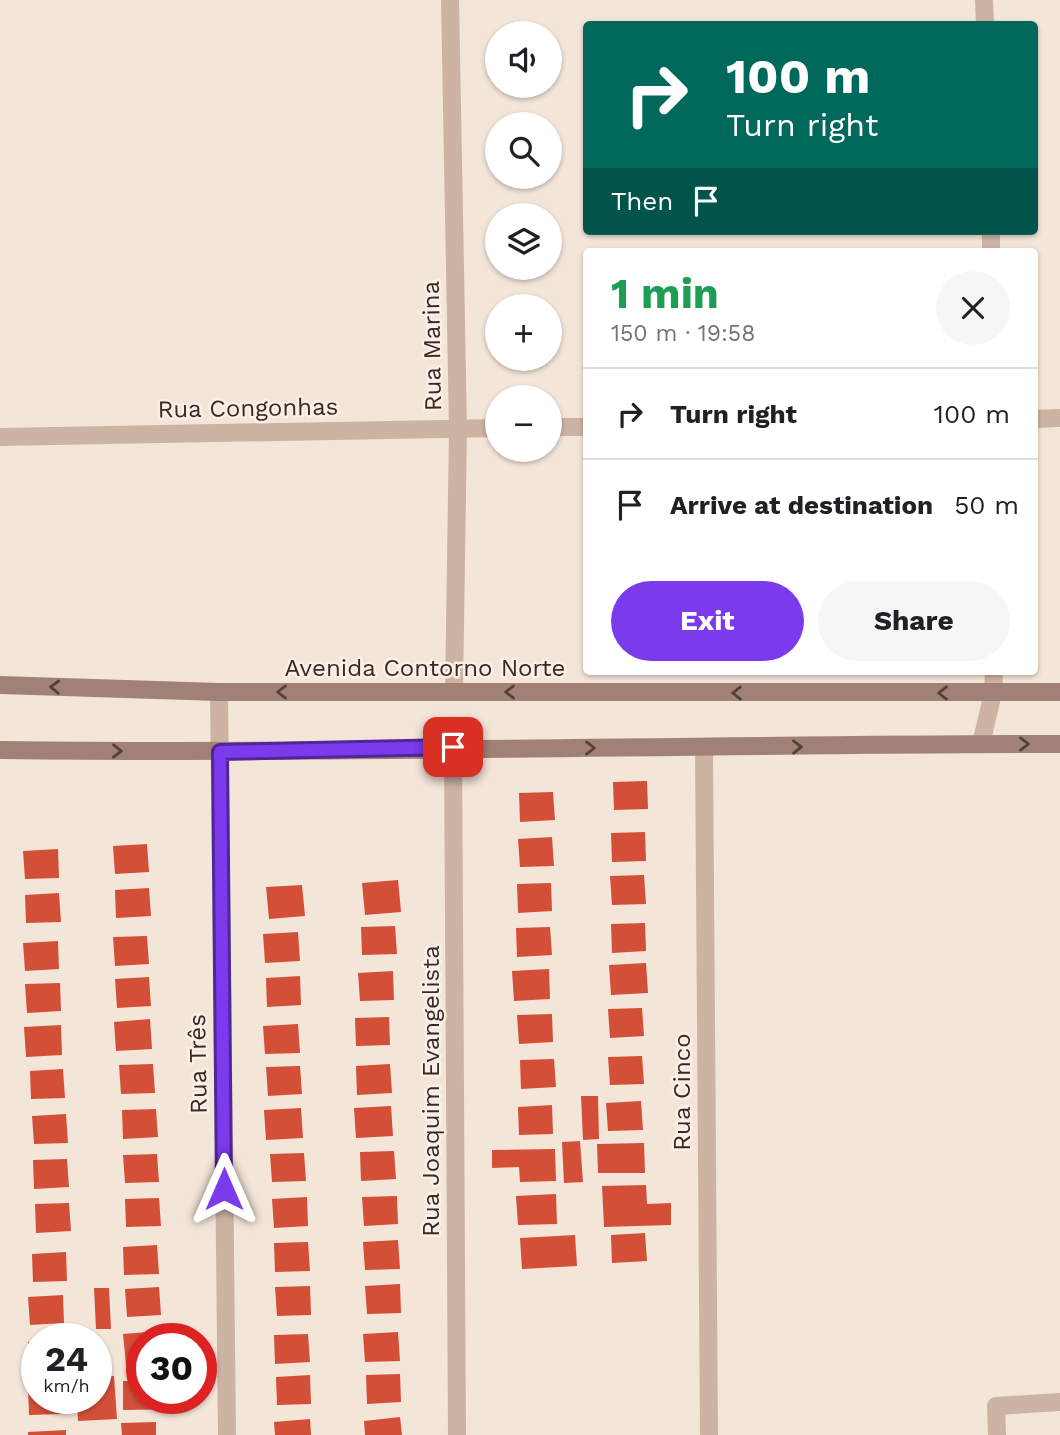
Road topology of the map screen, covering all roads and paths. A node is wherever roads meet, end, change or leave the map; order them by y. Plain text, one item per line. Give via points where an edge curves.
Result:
1 (450, 0) edge
2 (984, 0) edge
3 (985, 21) edge
4 (1060, 418) edge
5 (1038, 419) edge
6 (583, 426) edge
7 (562, 427) edge
8 (485, 428) edge
9 (458, 429) junction
10 (0, 438) edge
11 (994, 675) edge
12 (0, 685) edge
13 (219, 692) junction
14 (454, 692) junction
15 (1060, 692) edge
16 (993, 693) junction
17 (981, 744) junction
18 (1060, 744) edge
19 (453, 747) junction
20 (704, 748) junction
21 (0, 750) edge
22 (220, 752) junction
23 (1060, 1402) edge
24 (227, 1435) edge
25 (457, 1435) edge
26 (709, 1435) edge
27 (997, 1435) edge

1 - 9 street, Rua Marina
2 - 3 street
4 - 5 street
6 - 7 street
8 - 9 street, Rua Congonhas
9 - 10 street, Rua Congonhas
9 - 14 street, Rua Marina
11 - 16 street
13 -> 12 street, Avenida Contorno Norte
14 -> 13 street, Avenida Contorno Norte
13 - 22 street, Rua Três
16 -> 14 street, Avenida Contorno Norte
15 - 16 street, Avenida Contorno Norte
16 - 17 street
17 -> 18 street
20 -> 17 street
19 -> 20 street
19 - 22 street
19 - 25 street, Rua Joaquim Evangelista
20 - 26 street, Rua Cinco
21 -> 22 street
22 - 24 street, Rua Três
23 - 27 street via 996,1406

